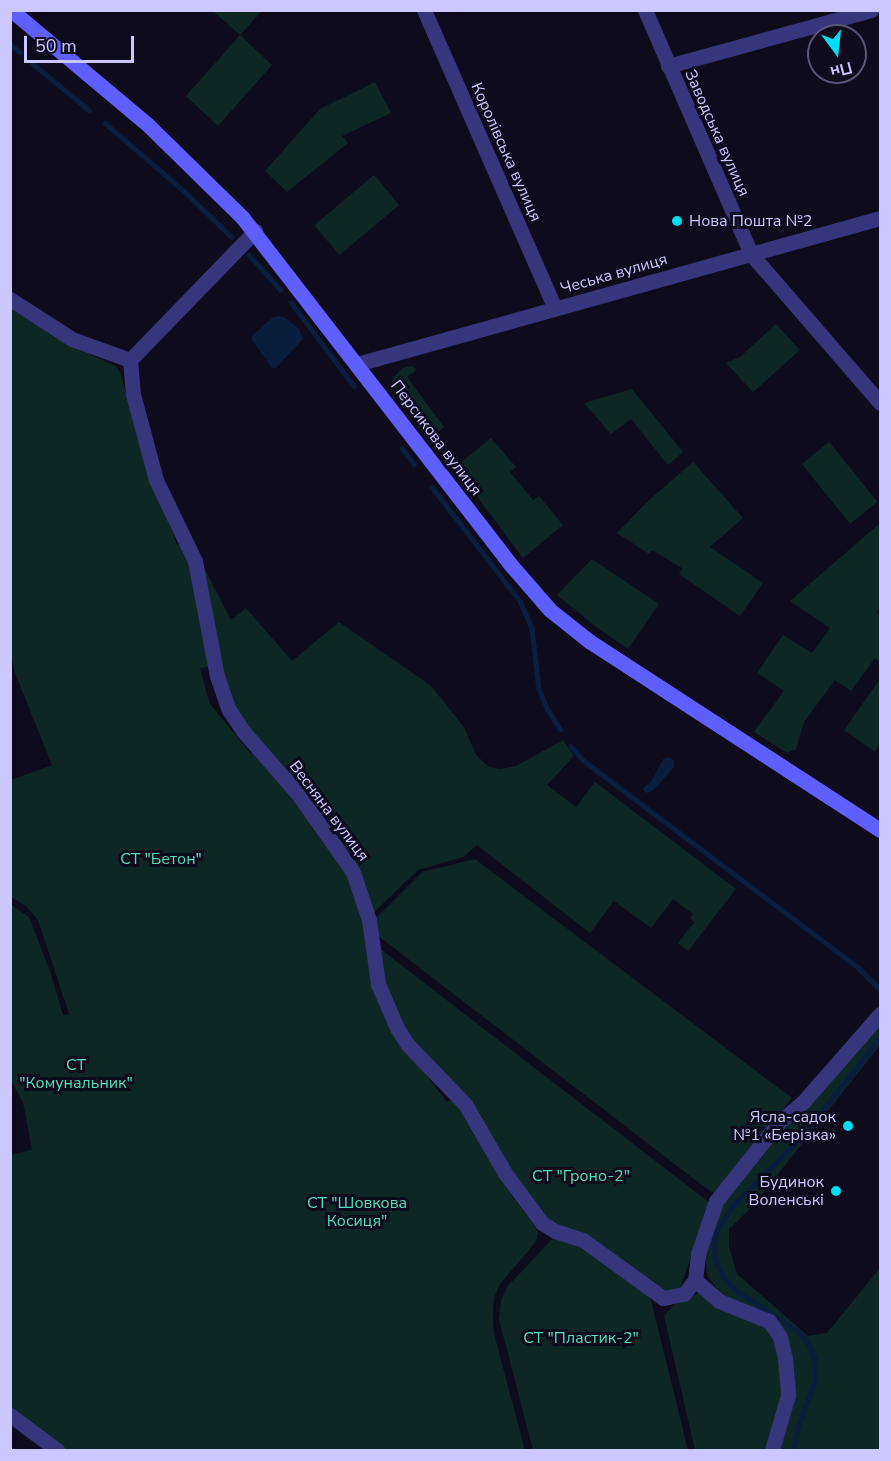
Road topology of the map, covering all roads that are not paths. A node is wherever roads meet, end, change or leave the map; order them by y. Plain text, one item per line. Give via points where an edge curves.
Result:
1 (424, 10) edge
2 (645, 10) edge
3 (871, 10) edge
4 (15, 12) edge
5 (668, 66) junction
6 (880, 218) edge
7 (255, 231) junction
8 (751, 254) junction
9 (10, 299) edge
10 (555, 309) junction
11 (130, 360) junction
12 (357, 364) junction
13 (880, 403) edge
14 (880, 830) edge
15 (880, 1014) edge
16 (695, 1280) junction
17 (10, 1415) edge
18 (57, 1450) edge
19 (772, 1450) edge

1 - 10 street, Королівська вулиця
2 - 5 street, Заводська вулиця
3 - 5 street
4 - 7 main road, Персикова вулиця via 148,124
5 - 8 street, Заводська вулиця
6 - 8 street, Чеська вулиця
7 - 11 street
7 - 12 main road, Персикова вулиця
8 - 10 street, Чеська вулиця
8 - 13 street, Заводська вулиця
9 - 11 street via 72,339
10 - 12 street, Чеська вулиця
11 - 16 street, Весняна вулиця via 133,394 156,480 195,561 223,695 239,726 298,794 353,872 369,920 378,984 397,1028 408,1045 465,1104 505,1173 542,1222 555,1231 583,1240 663,1298 684,1294
12 - 14 main road, Персикова вулиця via 510,564 550,610 589,641
15 - 16 street via 803,1102 778,1123 716,1201 698,1254
16 - 19 street via 719,1301 769,1321 780,1337 788,1395
17 - 18 street

